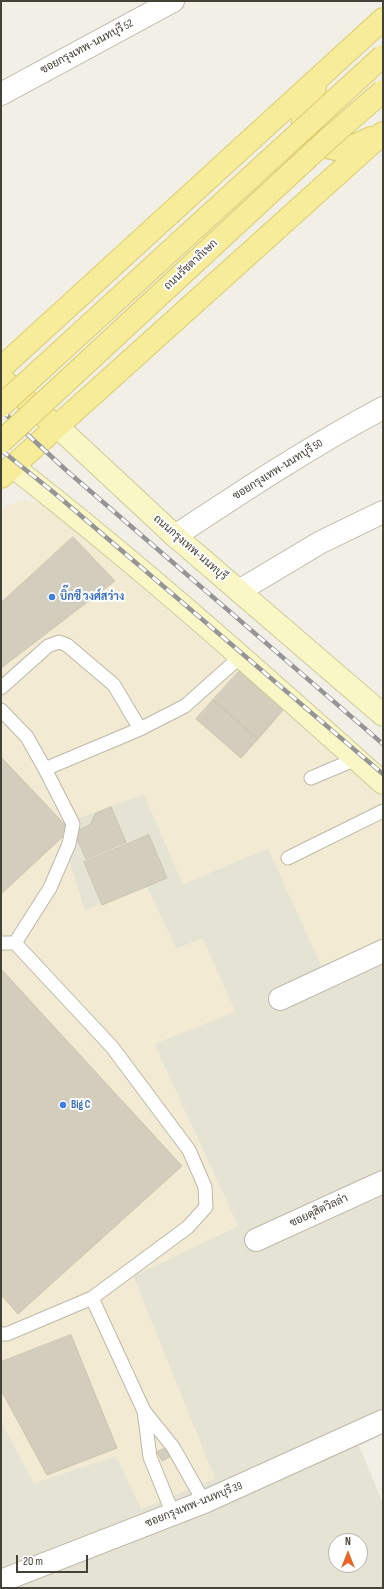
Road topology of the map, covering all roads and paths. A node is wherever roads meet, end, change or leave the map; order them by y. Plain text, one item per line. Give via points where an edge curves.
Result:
1 (173, 1) edge
2 (383, 19) edge
3 (383, 56) edge
4 (324, 74) junction
5 (383, 91) edge
6 (1, 94) edge
7 (379, 142) edge
8 (1, 368) edge
9 (1, 378) edge
10 (1, 406) edge
11 (383, 408) edge
12 (58, 427) junction
13 (1, 442) edge
14 (5, 466) edge
15 (383, 512) edge
16 (175, 536) junction
17 (239, 591) junction
18 (240, 657) junction
19 (1, 688) edge
20 (1, 710) edge
21 (383, 715) edge
22 (140, 729) junction
23 (356, 759) junction
24 (45, 769) junction
25 (311, 778) dead end
26 (383, 783) edge
27 (383, 811) edge
28 (288, 858) dead end
29 (1, 943) edge
30 (15, 943) junction
31 (383, 951) edge
32 (280, 999) dead end
33 (383, 1182) edge
34 (256, 1240) dead end
35 (92, 1298) junction
36 (1, 1334) edge
37 (144, 1412) junction
38 (383, 1421) edge
39 (204, 1502) junction
40 (173, 1514) junction
41 (1, 1581) edge

1 - 6 street, ซอยกรุงเทพ-นนทบุรี 52
2 - 4 main road
3 - 10 main road, bridge
4 - 7 main road via 307,98 302,111 302,127 313,140 327,148 340,149
4 - 8 main road
5 - 13 main road, ถนนรัชดาภิเษก, bridge via 330,136
7 - 12 main road
9 - 12 main road, ถนนกรุงเทพ-นนทบุรี
11 - 16 street, ซอยกรุงเทพ-นนทบุรี 50 via 265,476
12 - 14 main road
12 - 16 main road, ถนนกรุงเทพ-นนทบุรี
14 - 18 main road via 62,505
15 - 17 street via 321,542
16 - 17 main road, ถนนกรุงเทพ-นนทบุรี
17 - 21 main road, ถนนกรุงเทพ-นนทบุรี
18 - 22 lane via 185,706
18 - 23 main road
19 - 22 lane via 48,646 59,642 67,645 114,685
20 - 24 lane via 27,737
22 - 24 lane
23 - 25 lane
23 - 26 main road
24 - 30 lane via 73,824 69,844 50,888
27 - 28 lane
29 - 30 lane
30 - 35 lane via 112,1047 189,1150 205,1187 206,1207 188,1227
31 - 32 street
33 - 34 street, ซอยดุสิตวิลล่า
35 - 36 lane via 7,1334
35 - 37 lane
37 - 39 lane via 173,1447
37 - 40 lane via 150,1457
38 - 39 street, ซอยกรุงเทพ-นนทบุรี 39
39 - 40 street, ซอยกรุงเทพ-นนทบุรี 39
40 - 41 street, ซอยกรุงเทพ-นนทบุรี 39

